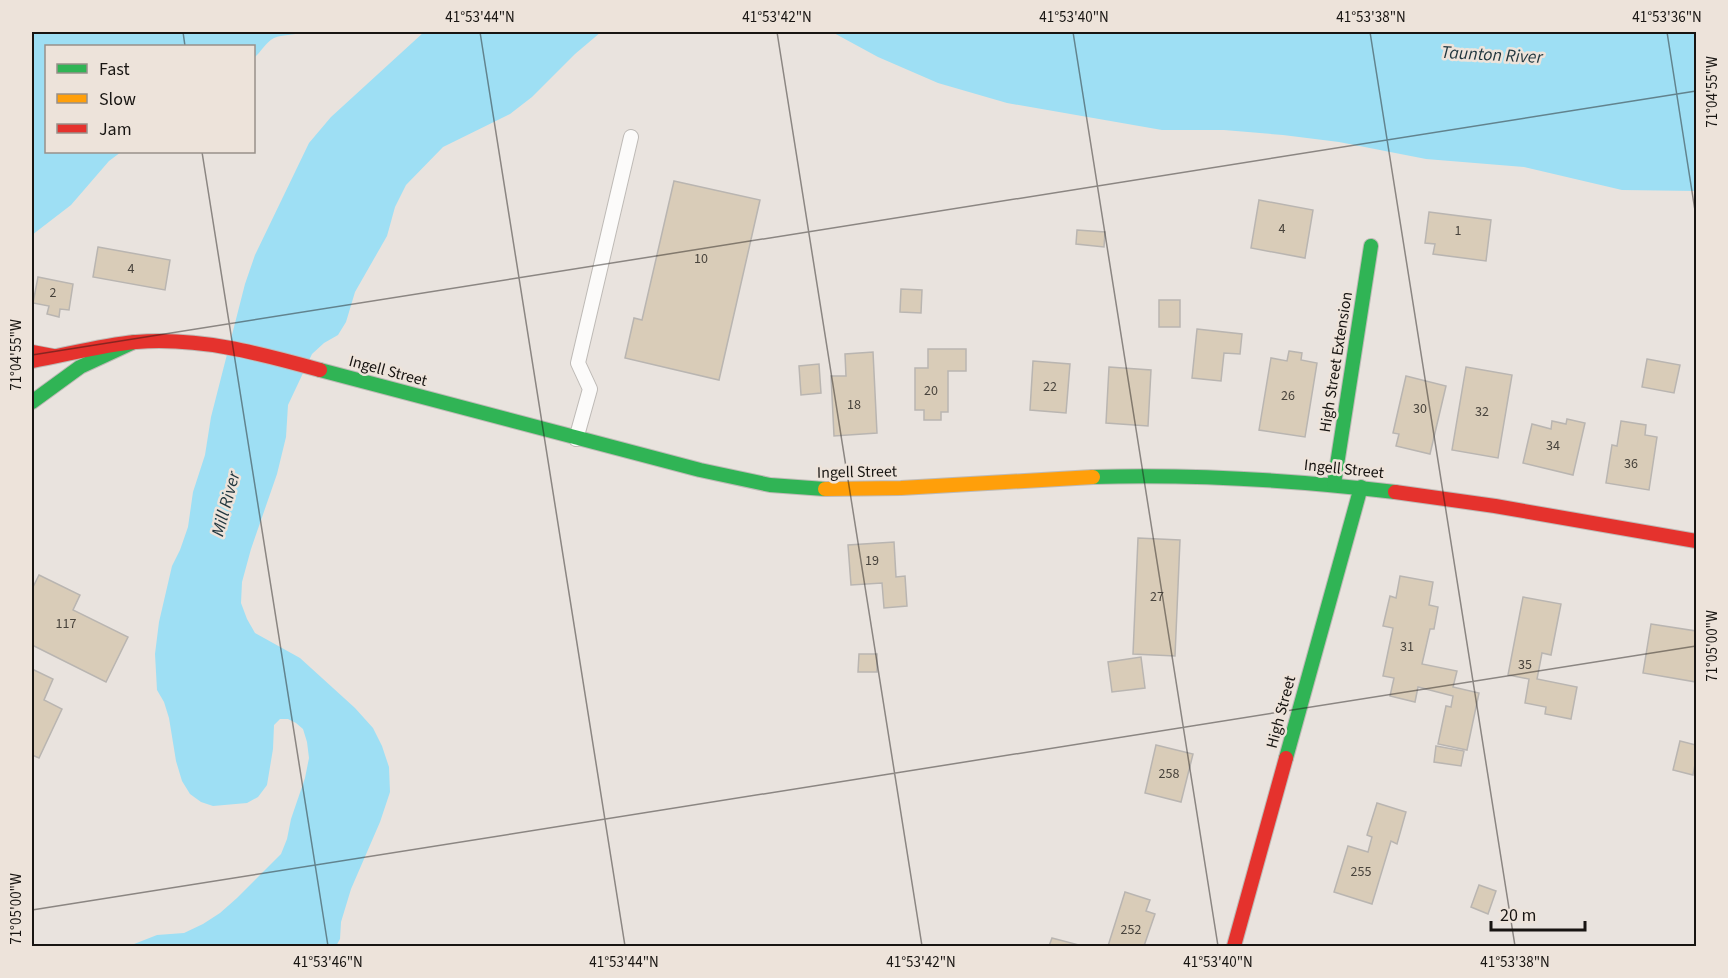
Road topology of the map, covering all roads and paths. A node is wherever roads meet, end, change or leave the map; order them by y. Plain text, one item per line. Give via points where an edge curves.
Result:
1 (631, 137) dead end
2 (1371, 246) dead end
3 (134, 342) junction
4 (32, 352) edge
5 (53, 356) junction
6 (32, 360) edge
7 (32, 402) edge
8 (576, 439) junction
9 (1334, 484) junction
10 (1361, 486) junction
11 (1696, 541) edge
12 (1234, 946) edge

1 - 8 lane via 578,363 590,389
2 - 9 street, High Street Extension
3 - 5 street, Ingell Street
3 - 7 street via 80,367
3 - 8 street, Ingell Street via 179,341 243,350
4 - 5 street
5 - 6 street, Ingell Street
8 - 9 street, Ingell Street via 723,476 792,488 891,488 1156,476
9 - 10 street, Ingell Street
10 - 11 street, Ingell Street
10 - 12 street, High Street

